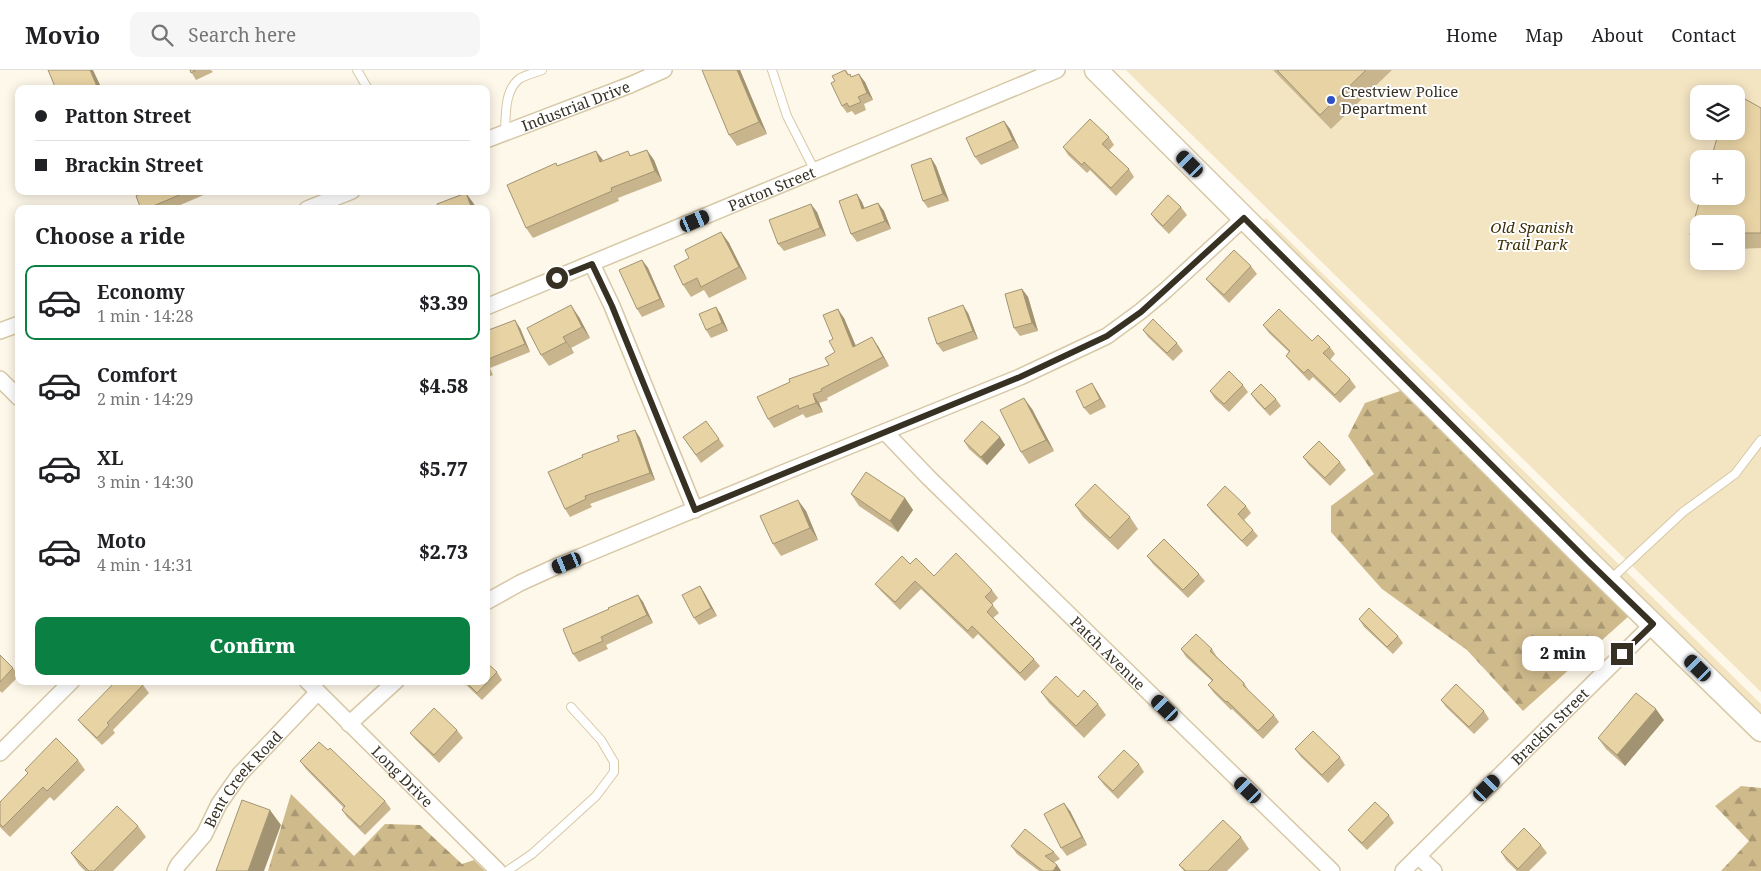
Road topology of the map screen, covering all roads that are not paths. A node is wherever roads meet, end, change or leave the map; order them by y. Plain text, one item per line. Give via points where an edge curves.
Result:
1 (357, 70) edge
2 (542, 70) edge
3 (664, 70) edge
4 (772, 70) edge
5 (1057, 70) edge
6 (1096, 70) edge
7 (366, 85) edge
8 (504, 133) junction
9 (490, 138) edge
10 (815, 171) junction
11 (342, 195) edge
12 (317, 205) edge
13 (1244, 218) junction
14 (592, 264) junction
15 (490, 305) edge
16 (15, 325) edge
17 (0, 331) edge
18 (0, 379) edge
19 (15, 394) edge
20 (886, 432) junction
21 (1761, 440) edge
22 (695, 510) junction
23 (1609, 581) junction
24 (490, 600) edge
25 (1653, 624) junction
26 (68, 685) edge
27 (311, 685) edge
28 (392, 685) edge
29 (318, 692) junction
30 (571, 707) dead end
31 (349, 724) junction
32 (1761, 730) edge
33 (0, 753) edge
34 (1418, 856) junction
35 (175, 871) edge
36 (498, 871) edge
37 (506, 871) edge
38 (1332, 871) edge
39 (1403, 871) edge
40 (1434, 871) edge

1 - 7 lane
2 - 8 lane via 520,79 512,89
3 - 8 street, Industrial Drive
4 - 10 lane via 787,116
5 - 10 street, Patton Street
6 - 13 street
8 - 9 street, Industrial Drive
10 - 14 street, Patton Street
11 - 12 street
13 - 20 street via 1141,312 1107,336 1020,377
13 - 23 street
14 - 15 street, Patton Street
14 - 22 street
16 - 17 street
18 - 19 street
20 - 22 street
20 - 38 street, Patch Avenue
21 - 23 lane via 1735,474 1684,512
22 - 24 street via 553,568
23 - 25 street
25 - 32 street
25 - 34 street, Brackin Street
26 - 33 street
27 - 29 street, Long Drive
28 - 31 street
29 - 31 street, Long Drive
29 - 35 street, Bent Creek Road via 240,774 219,804 204,835
30 - 37 lane via 601,740 614,762 614,772 596,796 532,854
31 - 36 street, Long Drive
34 - 39 street, Brackin Street
34 - 40 street

